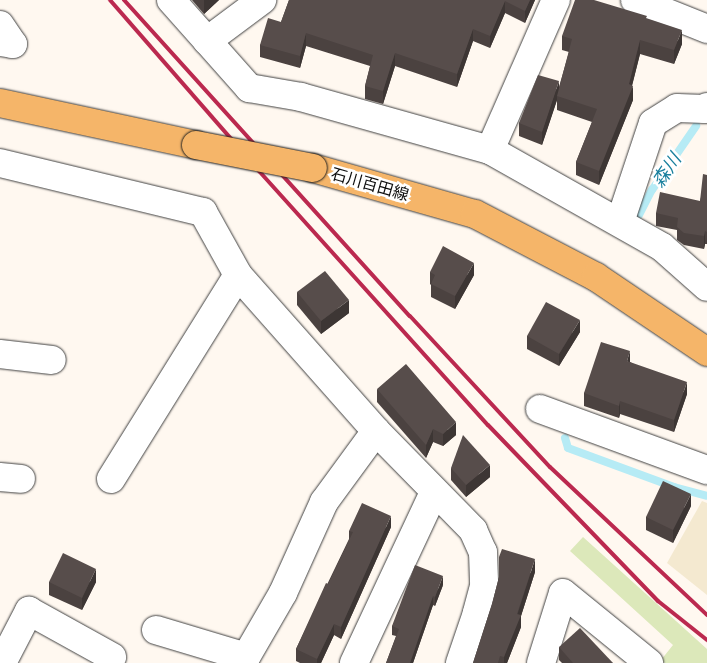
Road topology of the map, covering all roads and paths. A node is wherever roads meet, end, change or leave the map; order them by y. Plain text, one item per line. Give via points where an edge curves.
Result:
1 (171, 0) edge
2 (262, 0) edge
3 (556, 0) edge
4 (635, 0) edge
5 (0, 25) edge
6 (707, 29) edge
7 (207, 41) junction
8 (0, 42) edge
9 (0, 103) edge
10 (707, 107) edge
11 (490, 150) junction
12 (0, 164) edge
13 (620, 222) junction
14 (238, 275) junction
15 (707, 287) edge
16 (707, 352) edge
17 (0, 354) edge
18 (52, 360) dead end
19 (540, 409) dead end
20 (376, 431) junction
21 (707, 470) edge
22 (110, 479) dead end
23 (434, 492) junction
24 (156, 630) dead end
25 (112, 657) dead end
26 (2, 663) edge
27 (354, 663) edge
28 (460, 663) edge
29 (541, 663) edge
30 (649, 663) edge

1 - 7 street
2 - 7 street
3 - 11 street
4 - 6 street
5 - 8 street via 13,44
7 - 11 street via 249,88 302,97
9 - 16 main road, 石川百田線, bridge via 313,168 475,214 596,278
10 - 13 street via 676,108 653,123
11 - 13 street
12 - 14 street via 203,212
13 - 15 street via 662,247
14 - 20 street
14 - 22 street
17 - 18 street
19 - 21 street
20 - 23 street
20 - 24 street via 324,502 283,593 246,657
23 - 27 street
23 - 28 street via 473,530 483,552 484,586
25 - 26 street via 29,611
29 - 30 street via 562,594

